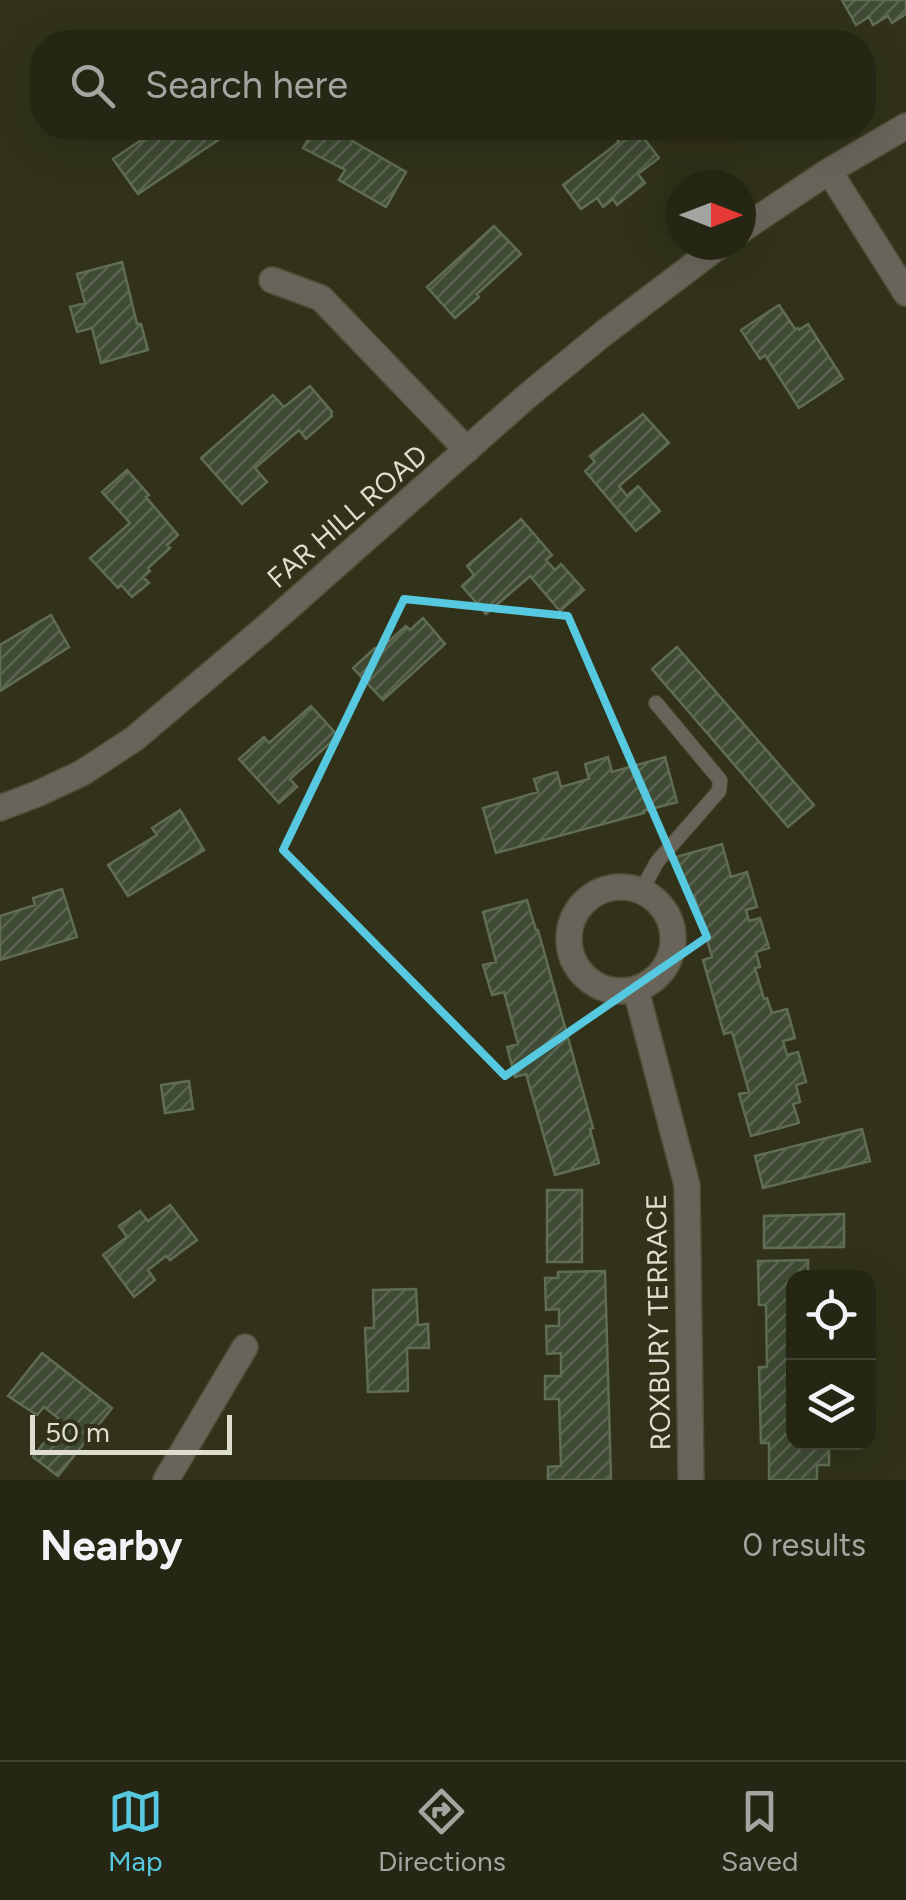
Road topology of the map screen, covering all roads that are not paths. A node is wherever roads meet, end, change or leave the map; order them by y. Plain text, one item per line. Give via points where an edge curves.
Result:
1 (906, 126) edge
2 (828, 172) junction
3 (756, 220) edge
4 (700, 260) edge
5 (272, 280) dead end
6 (906, 293) edge
7 (467, 450) junction
8 (656, 703) dead end
9 (0, 808) edge
10 (641, 891) junction
11 (636, 990) junction
12 (245, 1347) dead end
13 (166, 1480) edge
14 (691, 1480) edge

1 - 2 street
2 - 3 street
2 - 6 street
4 - 7 street, FAR HILL ROAD
5 - 7 street via 321,298
7 - 9 street, FAR HILL ROAD via 134,739 59,784
8 - 10 lane via 720,780 719,791 657,862
10 - 11 street via 661,904 674,937 664,970
10 - 11 street via 598,891 583,902 568,933 569,950 587,980 618,992
11 - 14 street, ROXBURY TERRACE via 687,1184
12 - 13 street

